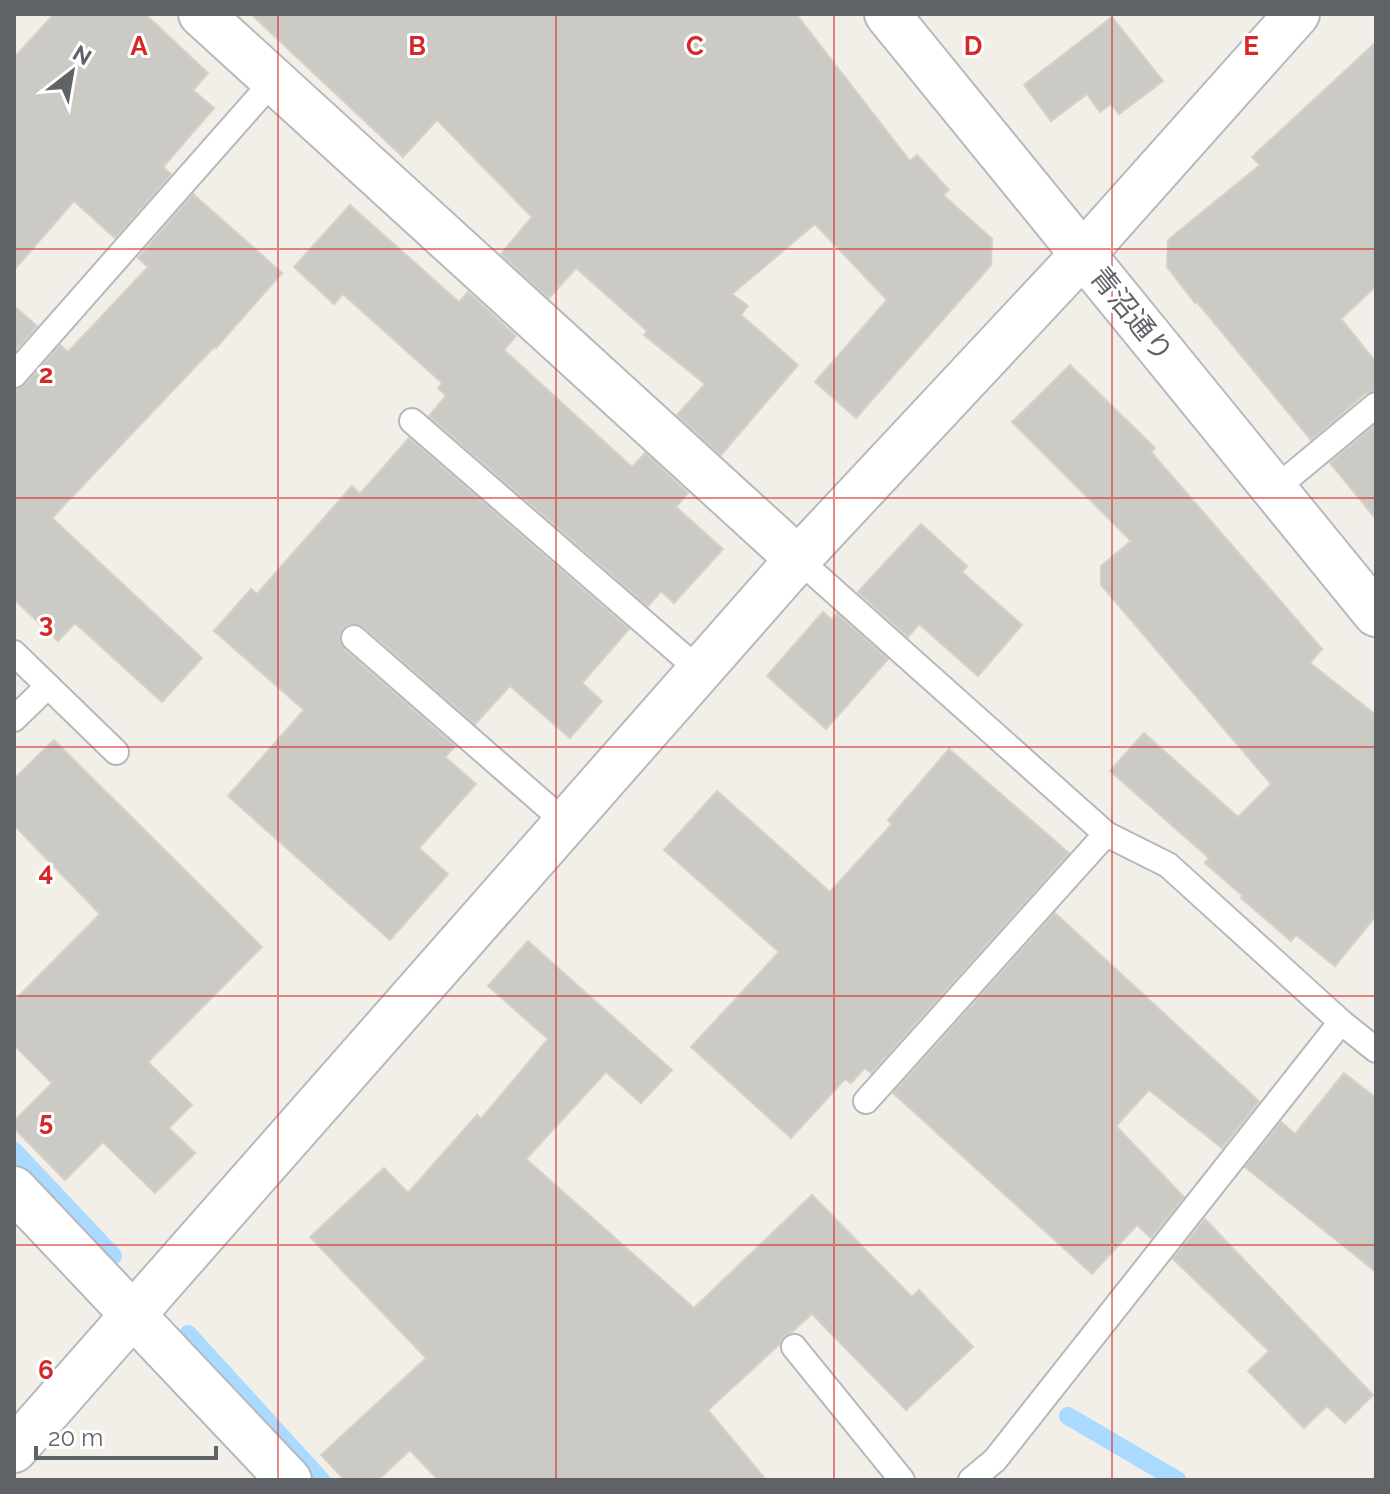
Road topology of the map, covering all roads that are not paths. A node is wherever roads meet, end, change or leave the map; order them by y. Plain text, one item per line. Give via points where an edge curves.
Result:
1 (201, 14) edge
2 (887, 14) edge
3 (1297, 14) edge
4 (274, 80) junction
5 (1083, 254) junction
6 (14, 375) edge
7 (1376, 405) edge
8 (412, 421) dead end
9 (1275, 489) junction
10 (798, 559) junction
11 (1376, 614) edge
12 (354, 638) dead end
13 (14, 653) edge
14 (699, 670) junction
15 (48, 686) junction
16 (14, 719) edge
17 (116, 752) dead end
18 (566, 823) junction
19 (1106, 834) junction
20 (1341, 1022) junction
21 (1376, 1050) edge
22 (866, 1101) dead end
23 (14, 1189) edge
24 (134, 1314) junction
25 (794, 1347) dead end
26 (14, 1450) edge
27 (289, 1480) edge
28 (902, 1480) edge
29 (971, 1480) edge

1 - 4 street
2 - 5 street, 青沼通り
3 - 5 street
4 - 6 lane
4 - 10 street
5 - 9 street, 青沼通り
5 - 10 street
7 - 9 lane
8 - 14 lane
9 - 11 street, 青沼通り
10 - 14 street
10 - 19 lane
12 - 18 lane
13 - 15 lane
14 - 18 street
15 - 16 lane
15 - 17 lane
18 - 24 street
19 - 20 lane via 1168,865
19 - 22 lane
20 - 21 lane
20 - 29 lane via 995,1460
23 - 24 street
24 - 26 street
24 - 27 street
25 - 28 lane

